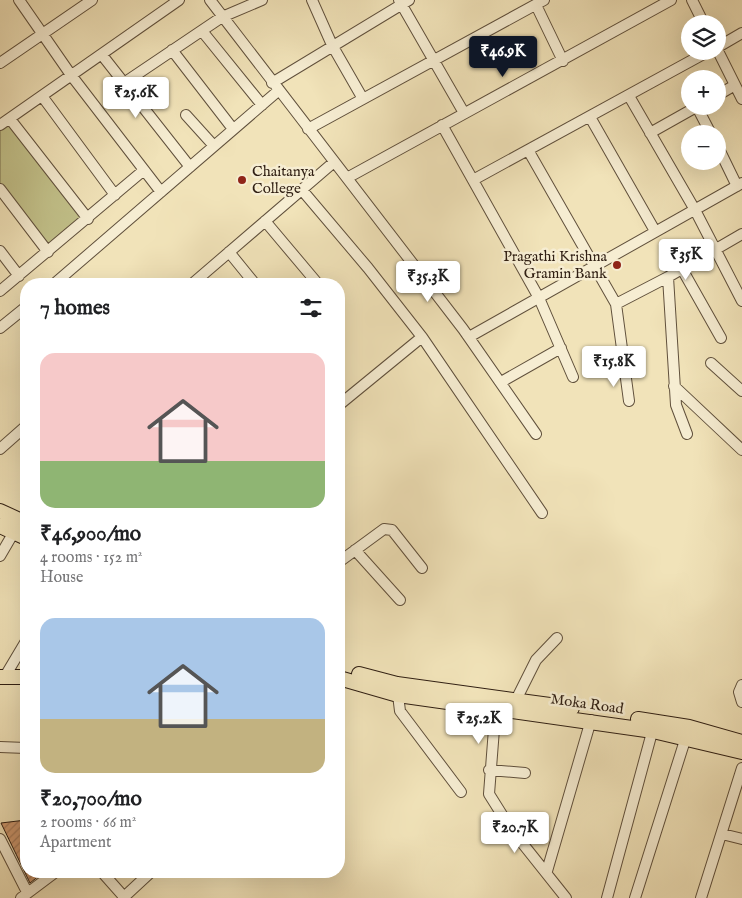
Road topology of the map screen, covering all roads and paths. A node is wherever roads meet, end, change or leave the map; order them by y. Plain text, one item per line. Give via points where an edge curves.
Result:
1 (19, 0) edge
2 (92, 0) edge
3 (179, 0) edge
4 (210, 0) edge
5 (262, 0) edge
6 (312, 0) edge
7 (671, 0) edge
8 (692, 0) edge
9 (403, 1) edge
10 (542, 1) edge
11 (700, 15) edge
12 (222, 17) junction
13 (202, 31) junction
14 (742, 32) edge
15 (42, 34) junction
16 (726, 42) edge
17 (332, 45) junction
18 (172, 50) junction
19 (102, 55) junction
20 (432, 60) junction
21 (563, 60) junction
22 (693, 60) edge
23 (722, 60) edge
24 (0, 62) edge
25 (71, 75) junction
26 (124, 83) junction
27 (735, 85) junction
28 (275, 87) junction
29 (726, 90) edge
30 (42, 96) junction
31 (629, 96) junction
32 (363, 99) junction
33 (742, 99) edge
34 (262, 105) junction
35 (464, 113) junction
36 (186, 115) dead end
37 (681, 115) edge
38 (590, 117) junction
39 (10, 119) junction
40 (442, 125) junction
41 (0, 126) edge
42 (308, 129) junction
43 (233, 130) junction
44 (650, 133) junction
45 (214, 146) junction
46 (528, 150) junction
47 (726, 161) edge
48 (334, 162) junction
49 (190, 167) junction
50 (144, 170) junction
51 (347, 178) junction
52 (473, 180) junction
53 (740, 185) edge
54 (0, 190) edge
55 (302, 190) junction
56 (161, 192) junction
57 (115, 196) junction
58 (695, 210) junction
59 (88, 219) junction
60 (265, 221) junction
61 (655, 232) junction
62 (742, 234) edge
63 (716, 249) junction
64 (0, 251) edge
65 (48, 252) junction
66 (229, 252) junction
67 (594, 266) junction
68 (682, 269) junction
69 (19, 276) junction
70 (668, 277) junction
71 (61, 278) edge
72 (201, 278) edge
73 (250, 278) edge
74 (313, 278) edge
75 (0, 291) edge
76 (539, 298) junction
77 (742, 301) edge
78 (616, 304) junction
79 (20, 310) edge
80 (2, 322) edge
81 (422, 337) junction
82 (469, 337) junction
83 (721, 338) dead end
84 (561, 348) junction
85 (711, 362) dead end
86 (573, 377) dead end
87 (501, 382) junction
88 (674, 386) junction
89 (742, 391) edge
90 (345, 400) edge
91 (629, 401) dead end
92 (20, 431) edge
93 (536, 434) dead end
94 (686, 434) dead end
95 (0, 449) edge
96 (742, 450) edge
97 (0, 511) edge
98 (542, 513) dead end
99 (20, 518) edge
100 (0, 526) edge
101 (20, 535) edge
102 (355, 550) junction
103 (0, 556) edge
104 (345, 557) edge
105 (422, 568) dead end
106 (400, 600) dead end
107 (557, 638) dead end
108 (20, 650) edge
109 (345, 671) edge
110 (2, 677) edge
111 (20, 678) edge
112 (345, 680) edge
113 (742, 685) edge
114 (398, 695) junction
115 (516, 700) junction
116 (496, 702) junction
117 (742, 702) edge
118 (591, 720) junction
119 (654, 726) junction
120 (686, 737) junction
121 (742, 742) edge
122 (0, 747) edge
123 (20, 748) edge
124 (742, 752) edge
125 (742, 768) edge
126 (489, 770) junction
127 (525, 773) dead end
128 (461, 792) dead end
129 (722, 834) junction
130 (0, 839) edge
131 (742, 839) edge
132 (547, 871) junction
133 (47, 878) edge
134 (107, 878) edge
135 (145, 878) edge
136 (24, 895) edge
137 (124, 898) edge
138 (566, 898) edge
139 (607, 898) edge
140 (635, 898) edge
141 (701, 898) edge

1 - 15 street
2 - 15 street
3 - 19 street
4 - 12 street
5 - 12 street
6 - 17 street
7 - 21 street
8 - 11 street
9 - 17 street
9 - 20 street
10 - 20 street
10 - 21 street
12 - 13 street
12 - 28 street
13 - 18 street
13 - 34 street
14 - 16 street
15 - 24 street
15 - 25 street
17 - 28 street
17 - 32 street
18 - 26 street
18 - 43 street
19 - 25 street
19 - 26 street
20 - 32 street
20 - 35 street
21 - 35 street
22 - 31 street
23 - 27 street
25 - 30 street
25 - 50 street
26 - 49 street
27 - 29 street
27 - 33 street
28 - 34 street
28 - 42 street
30 - 39 street
30 - 57 street
31 - 38 street
31 - 44 street
32 - 42 street
34 - 43 street
35 - 40 street
36 - 45 street
37 - 44 street
38 - 46 street
38 - 61 street
39 - 41 street
39 - 59 street
40 - 51 street
40 - 52 street
42 - 48 street
43 - 45 street
44 - 58 street
45 - 49 street
46 - 52 street
46 - 67 street
47 - 53 street
48 - 51 street
48 - 55 street
49 - 56 street
50 - 56 street
50 - 57 street
51 - 82 street
52 - 76 street
53 - 58 street
54 - 65 street
55 - 60 street
55 - 81 street
56 - 71 street
57 - 59 street
58 - 61 street
58 - 63 street
59 - 65 street
60 - 66 street
60 - 74 street
61 - 67 street
62 - 63 street
63 - 68 street
63 - 77 street
64 - 69 street
65 - 69 street
66 - 72 street
66 - 73 street
67 - 76 street
67 - 78 street
68 - 70 street
68 - 83 street
69 - 75 street
70 - 78 street
70 - 88 street
76 - 82 street
76 - 84 street
78 - 91 street
79 - 80 street
81 - 90 street
81 - 98 street
82 - 87 street
84 - 86 street
84 - 87 street
85 - 89 street
87 - 93 street
88 - 94 street via 678,416
88 - 96 street
92 - 95 street
97 - 99 main road
100 - 101 main road
101 - 103 street
102 - 104 street
102 - 105 street via 384,529 392,530
102 - 106 street
107 - 115 street via 536,660
108 - 110 street
109 - 116 main road, Moka Road via 397,684
110 - 111 main road
112 - 114 main road, Moka Road
113 - 117 street
114 - 116 main road, Moka Road
114 - 128 street via 400,711
115 - 116 main road, Moka Road
115 - 119 main road, Moka Road
116 - 118 main road, Moka Road
116 - 126 street
118 - 119 main road, Moka Road
118 - 132 street
119 - 120 main road, Moka Road
119 - 121 main road, Moka Road via 689,727
119 - 139 street
120 - 124 main road, Moka Road
120 - 140 street
122 - 123 street
125 - 129 street
126 - 127 street
126 - 132 street via 489,794 493,804
129 - 131 street
129 - 141 street
130 - 136 street
132 - 138 street
133 - 136 street
134 - 137 street
135 - 137 street

